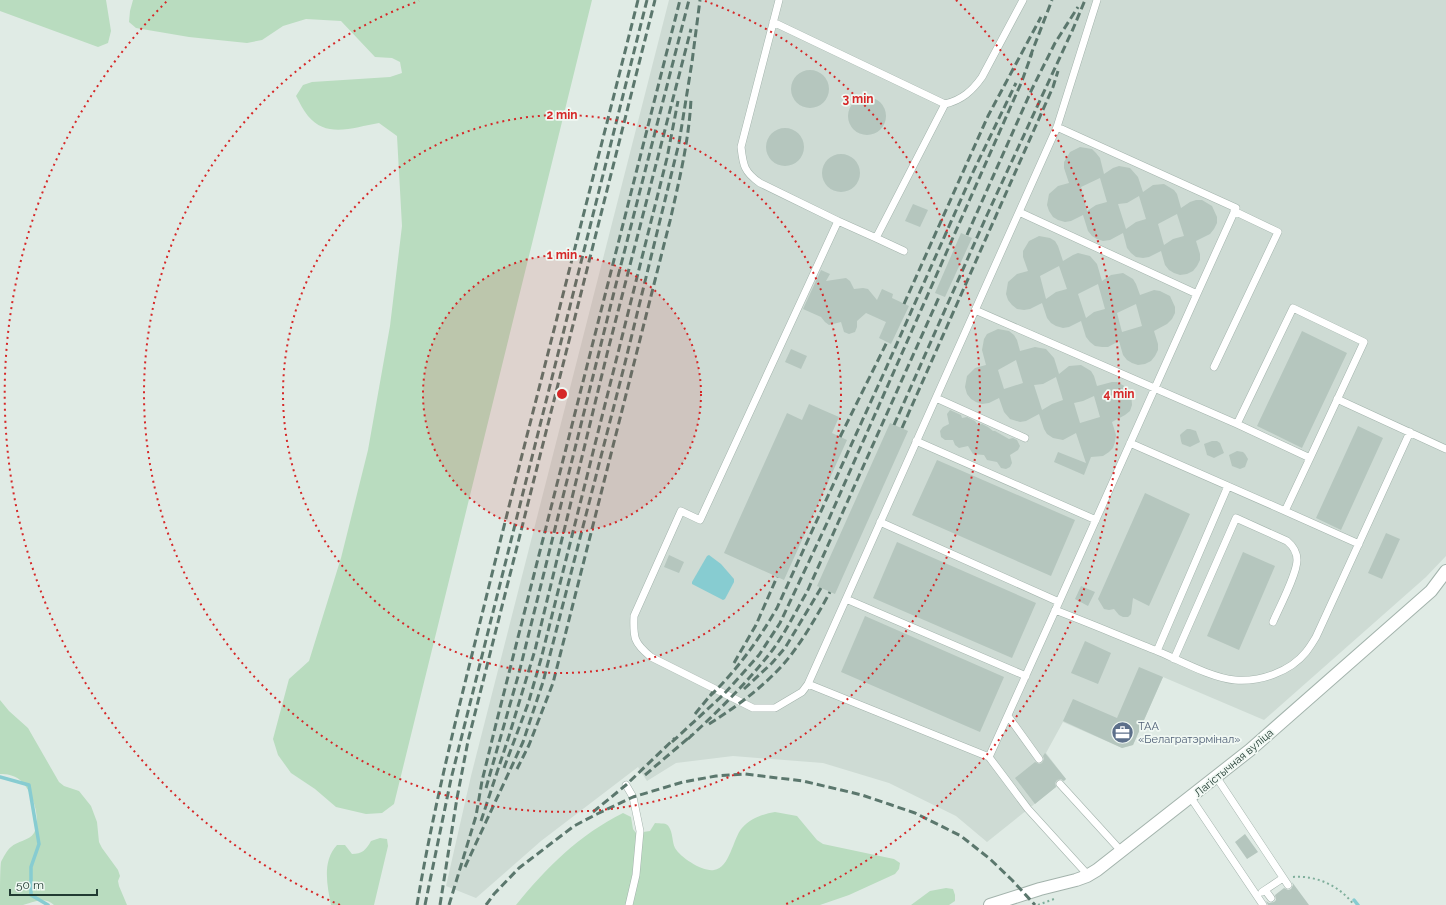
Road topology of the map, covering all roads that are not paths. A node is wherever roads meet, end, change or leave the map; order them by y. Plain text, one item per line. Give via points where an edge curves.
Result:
1 (779, 0) edge
2 (1023, 0) edge
3 (1097, 0) edge
4 (773, 22) junction
5 (945, 104) junction
6 (1057, 127) junction
7 (1234, 211) junction
8 (1020, 212) junction
9 (838, 221) junction
10 (876, 238) junction
11 (904, 251) dead end
12 (1197, 294) junction
13 (975, 310) junction
14 (1214, 367) dead end
15 (1155, 387) junction
16 (936, 398) junction
17 (1337, 399) junction
18 (1237, 424) junction
19 (1410, 432) junction
20 (1025, 438) dead end
21 (916, 442) junction
22 (1130, 443) junction
23 (1446, 449) edge
24 (1310, 458) junction
25 (1228, 486) junction
26 (1285, 511) junction
27 (1096, 520) junction
28 (880, 522) junction
29 (1359, 544) junction
30 (1446, 571) edge
31 (846, 598) junction
32 (1059, 602) junction
33 (1056, 610) junction
34 (1273, 622) dead end
35 (1157, 651) junction
36 (1174, 659) junction
37 (1026, 676) junction
38 (808, 684) junction
39 (1008, 716) junction
40 (989, 757) junction
41 (1039, 758) dead end
42 (1217, 778) junction
43 (1060, 784) dead end
44 (626, 785) dead end
45 (1191, 798) junction
46 (1122, 852) junction
47 (1088, 876) junction
48 (1283, 878) junction
49 (1288, 885) dead end
50 (1265, 890) junction
51 (1256, 896) junction
52 (1271, 898) dead end
53 (629, 905) edge
54 (990, 905) edge
55 (1263, 905) edge

1 - 4 lane
2 - 5 lane via 975,87 965,96
3 - 6 lane
4 - 5 lane
4 - 9 lane via 742,146 743,164 750,176 760,183
5 - 10 lane
6 - 7 lane via 1236,208
6 - 8 lane
7 - 12 lane
7 - 14 lane via 1278,232
8 - 12 lane
8 - 13 lane
9 - 10 lane
9 - 38 lane via 700,520 681,511 634,616 633,628 639,648 652,657 753,708 775,708 802,692
10 - 11 lane
12 - 15 lane
13 - 15 lane
13 - 16 lane
15 - 18 lane
15 - 22 lane
16 - 20 lane
16 - 21 lane
17 - 18 lane via 1364,342 1293,308
17 - 19 lane
17 - 24 lane
18 - 24 lane
19 - 23 lane
19 - 29 lane
21 - 27 lane
21 - 28 lane
22 - 25 lane
22 - 27 lane
24 - 26 lane
25 - 26 lane
25 - 35 lane
26 - 29 lane
27 - 32 lane
28 - 31 lane
28 - 32 lane
29 - 36 lane via 1316,637 1306,652 1288,667 1262,678 1234,680
30 - 42 street, Лагістычная вуліца via 1431,590
31 - 37 lane
31 - 38 lane
32 - 33 lane
33 - 35 lane
33 - 37 lane
34 - 36 lane via 1294,572 1296,552 1287,541 1236,518
35 - 36 lane
37 - 39 lane
38 - 40 lane
39 - 40 lane
39 - 41 lane
40 - 47 lane via 1028,809
42 - 45 street, Лагістычная вуліца
42 - 48 lane
43 - 46 lane
44 - 53 lane via 633,797 640,831 636,875
45 - 46 street, Лагістычная вуліца
45 - 51 lane
46 - 47 street, Лагістычная вуліца
47 - 54 street, Лагістычная вуліца
48 - 49 lane
48 - 50 lane
50 - 51 lane
50 - 52 lane
51 - 55 lane

